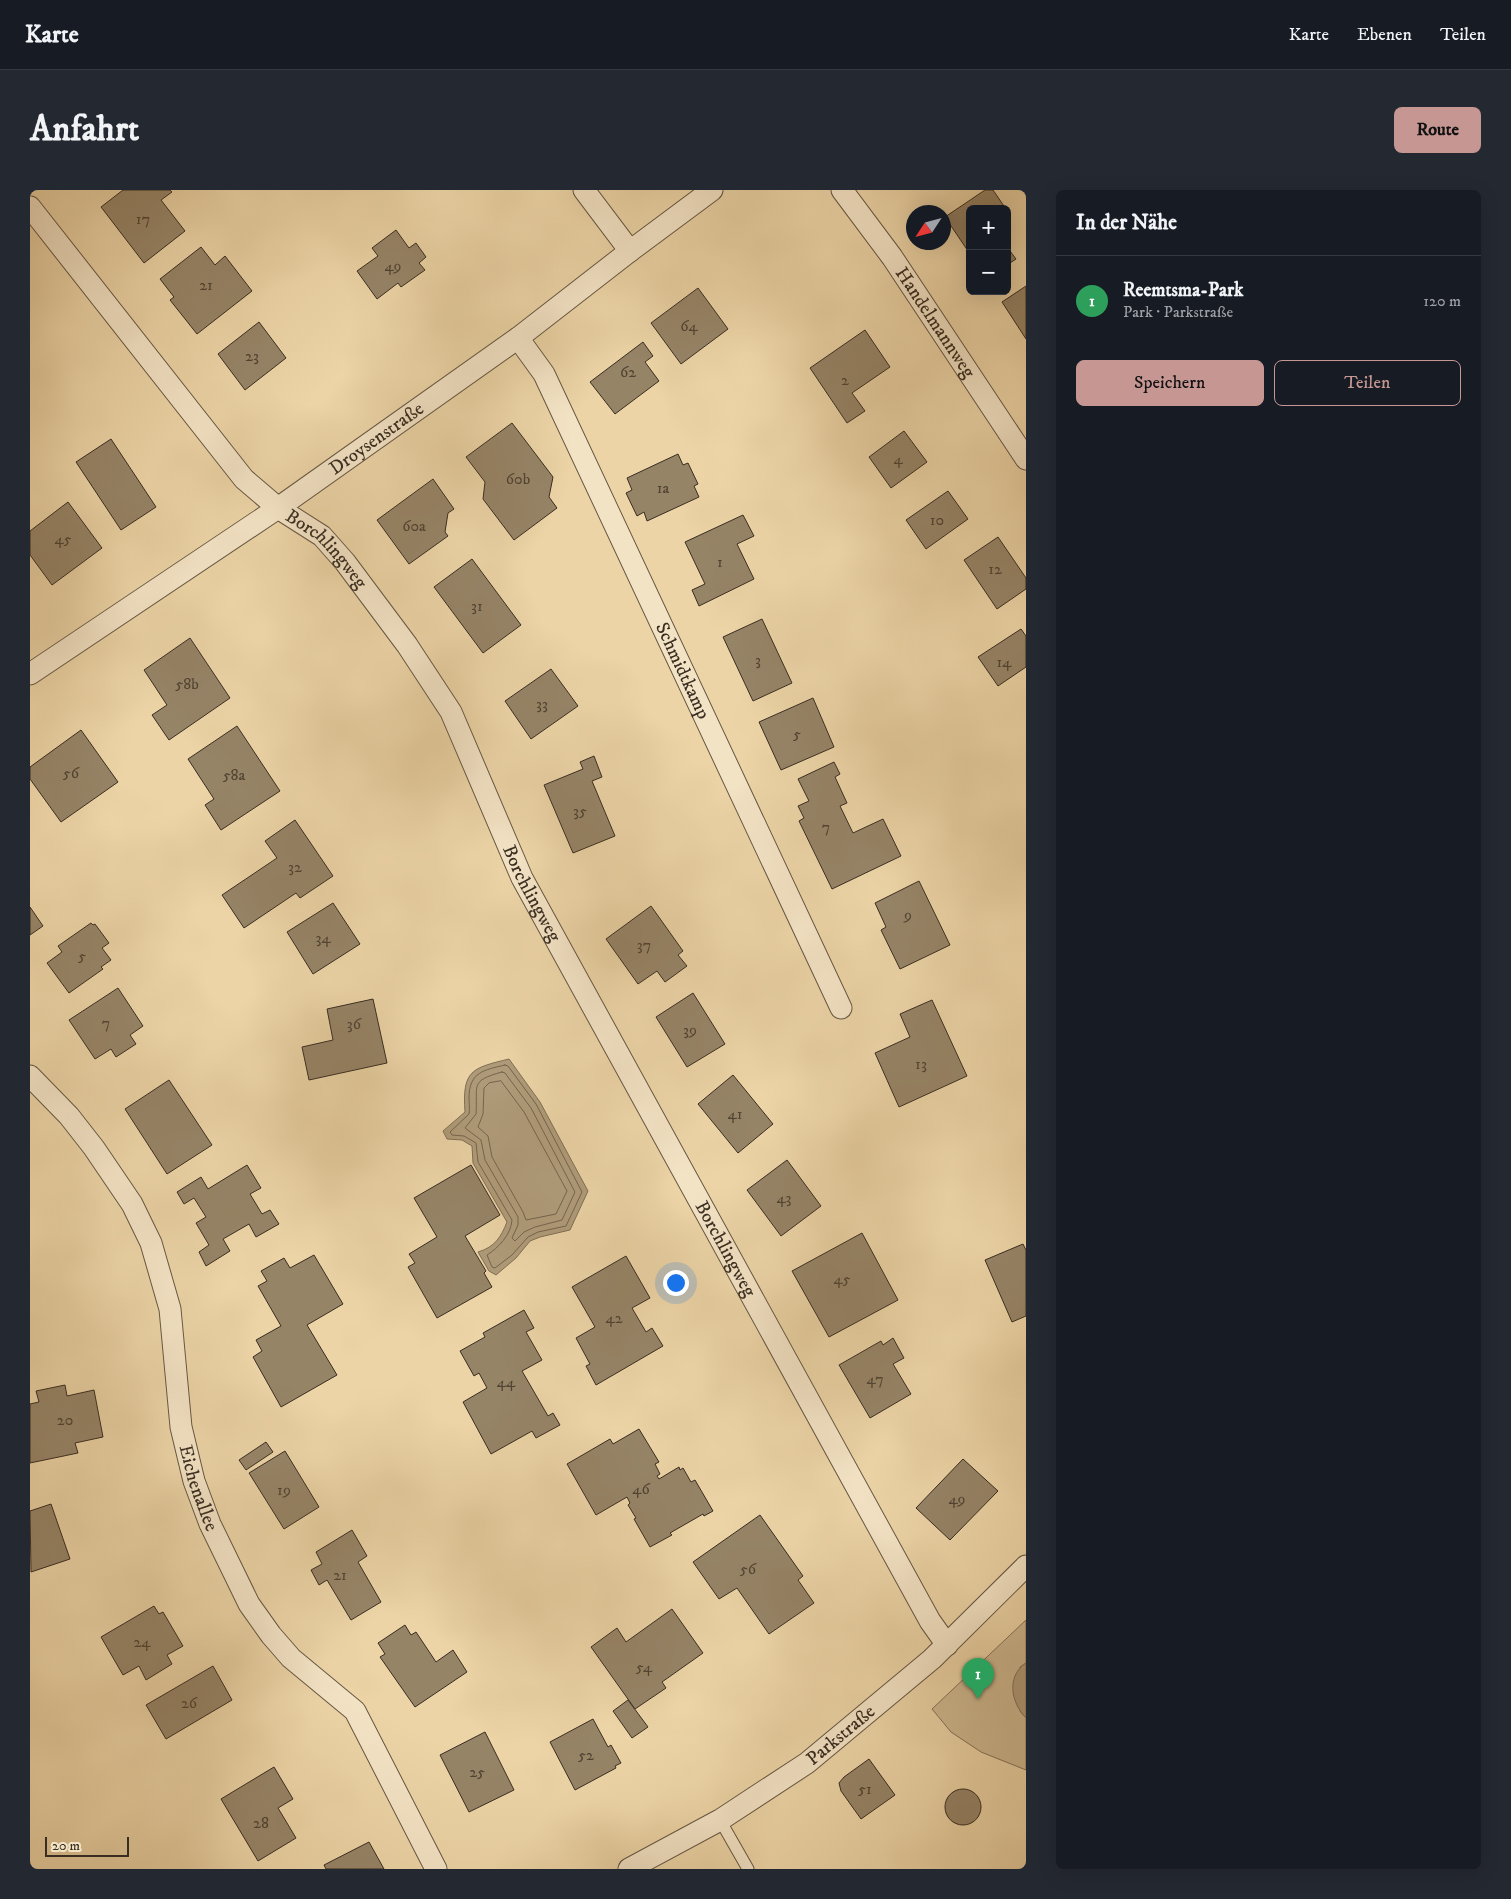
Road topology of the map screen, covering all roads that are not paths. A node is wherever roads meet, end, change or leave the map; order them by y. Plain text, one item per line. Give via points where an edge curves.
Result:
1 (584, 190) edge
2 (712, 190) edge
3 (842, 190) edge
4 (30, 207) edge
5 (630, 251) junction
6 (518, 338) junction
7 (1026, 459) edge
8 (278, 508) junction
9 (30, 674) edge
10 (841, 1008) dead end
11 (30, 1076) edge
12 (1026, 1566) edge
13 (947, 1645) junction
14 (720, 1820) junction
15 (436, 1869) edge
16 (629, 1869) edge
17 (748, 1869) edge

1 - 5 street
2 - 5 street, Droysenstraße
3 - 7 street, Handelmannweg via 892,257
4 - 8 street, Borchlingweg via 244,479
5 - 6 street, Droysenstraße
6 - 8 street, Droysenstraße
6 - 10 street, Schmidtkamp via 544,374
8 - 9 street, Droysenstraße
8 - 13 street, Borchlingweg via 322,536 345,562 407,645 451,712 522,878 921,1605
11 - 15 street, Eichenallee via 69,1116 94,1148 132,1204 151,1243 170,1309 181,1427 194,1481 210,1524 248,1604 291,1658 355,1711
12 - 13 street, Parkstraße
13 - 14 street, Parkstraße via 807,1763
14 - 16 street, Parkstraße
14 - 17 lane

